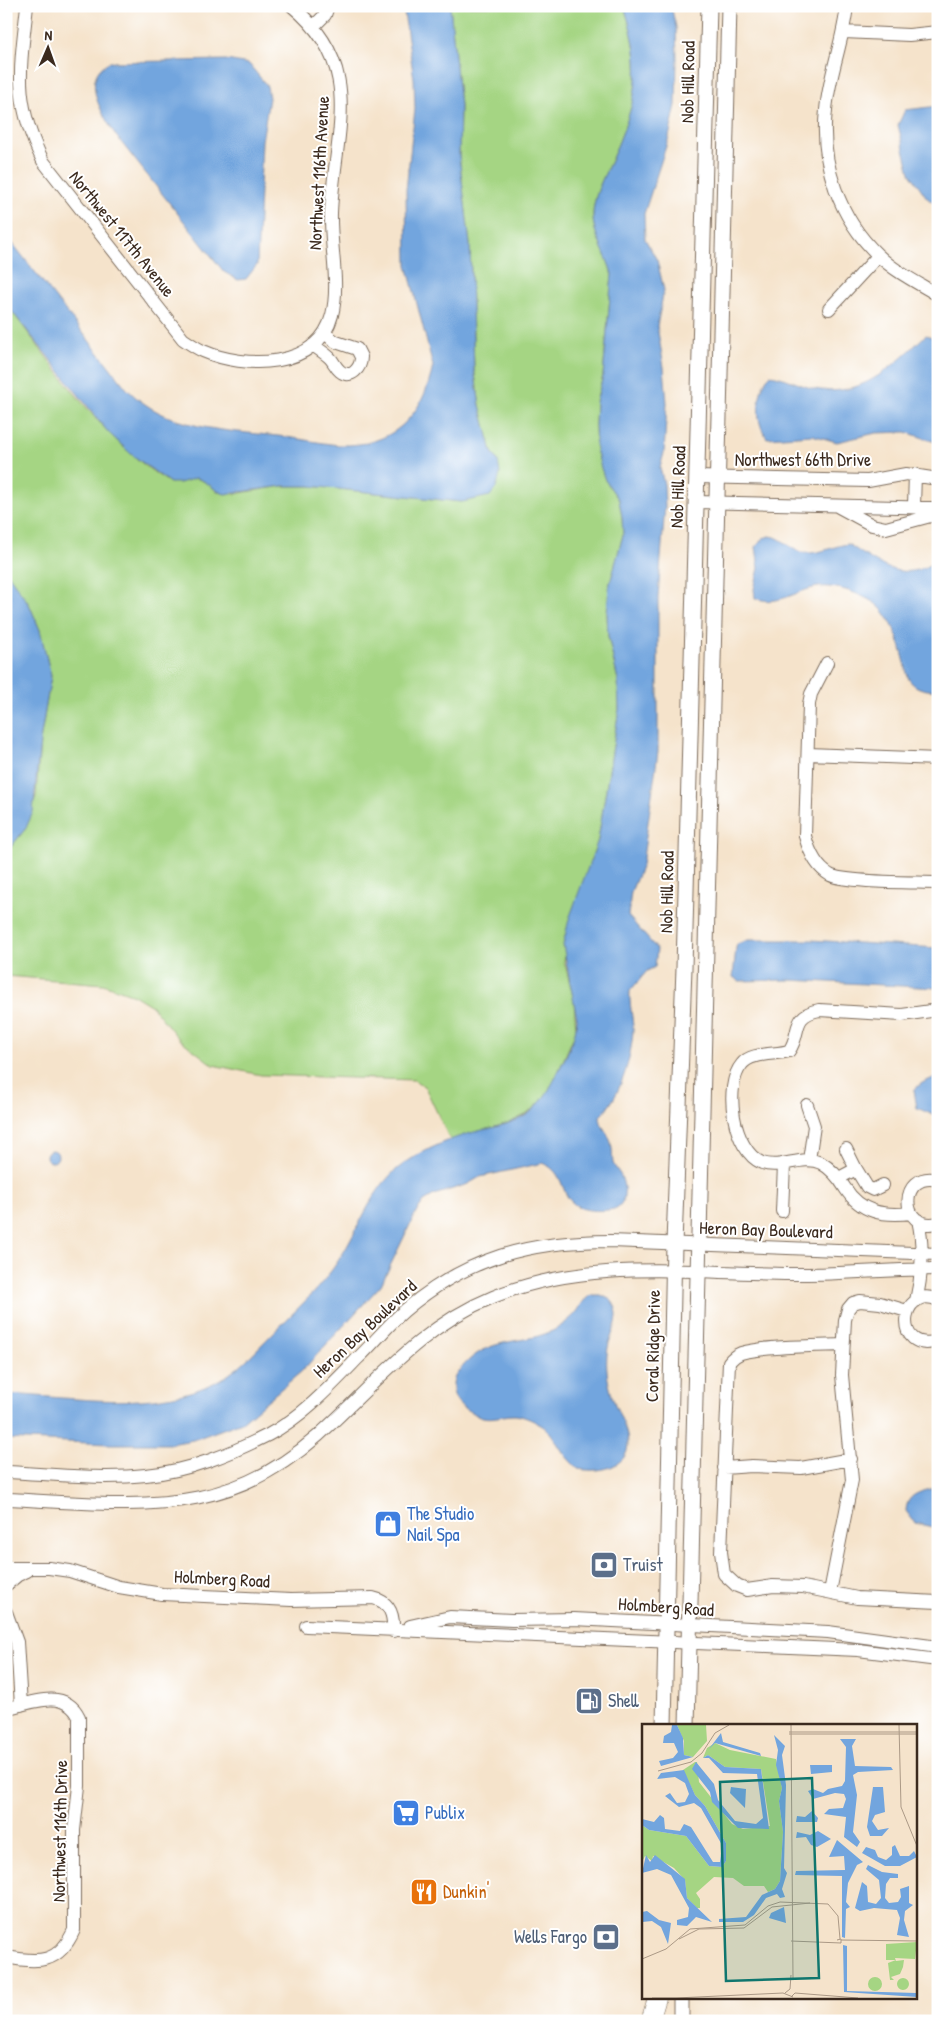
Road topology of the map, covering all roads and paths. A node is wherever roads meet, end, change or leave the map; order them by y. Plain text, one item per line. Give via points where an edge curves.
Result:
1 (27, 6) edge
2 (292, 6) edge
3 (328, 6) edge
4 (709, 6) edge
5 (729, 6) edge
6 (847, 6) edge
7 (313, 27) junction
8 (844, 32) junction
9 (938, 32) edge
10 (878, 256) junction
11 (938, 295) edge
12 (829, 308) dead end
13 (319, 339) joint
14 (915, 474) junction
15 (697, 477) junction
16 (717, 478) junction
17 (938, 479) edge
18 (835, 482) junction
19 (696, 502) junction
20 (716, 503) junction
21 (834, 505) junction
22 (914, 506) junction
23 (938, 508) edge
24 (938, 514) edge
25 (827, 663) dead end
26 (808, 754) junction
27 (938, 759) edge
28 (938, 883) edge
29 (684, 968) joint
30 (938, 1010) edge
31 (807, 1105) dead end
32 (846, 1149) dead end
33 (809, 1160) junction
34 (784, 1165) junction
35 (856, 1169) junction
36 (839, 1178) junction
37 (938, 1180) edge
38 (883, 1186) dead end
39 (782, 1211) dead end
40 (915, 1217) junction
41 (938, 1223) edge
42 (674, 1244) junction
43 (699, 1245) junction
44 (921, 1253) junction
45 (938, 1254) edge
46 (920, 1269) junction
47 (938, 1270) edge
48 (674, 1271) junction
49 (698, 1272) junction
50 (938, 1300) edge
51 (916, 1301) junction
52 (907, 1311) junction
53 (938, 1341) edge
54 (843, 1346) junction
55 (851, 1459) junction
56 (724, 1468) junction
57 (6, 1472) edge
58 (6, 1499) edge
59 (6, 1568) edge
60 (29, 1570) junction
61 (6, 1585) edge
62 (830, 1592) junction
63 (938, 1602) edge
64 (6, 1612) edge
65 (666, 1624) junction
66 (306, 1626) dead end
67 (689, 1626) junction
68 (393, 1631) junction
69 (666, 1643) junction
70 (688, 1644) junction
71 (938, 1647) edge
72 (938, 1660) edge
73 (12, 1663) edge
74 (21, 1705) junction
75 (6, 1709) edge
76 (664, 1724) edge
77 (687, 1724) edge
78 (6, 1957) edge
79 (656, 2000) edge
80 (657, 2000) edge
81 (681, 2000) edge
82 (650, 2021) edge
83 (656, 2021) edge
84 (681, 2021) edge

1 - 13 street, Northwest 117th Avenue via 20,76 22,105 30,134 43,161 61,186 183,339 222,357 270,362 307,350
2 - 7 street, Northwest 116th Avenue
3 - 7 street via 325,15
4 - 15 main road, Nob Hill Road
5 - 16 main road
6 - 8 street
7 - 13 street, Northwest 116th Avenue via 335,62 342,110 331,216 335,296 332,316
8 - 9 street via 909,35
8 - 10 street via 826,110 828,165 835,190 848,215
10 - 11 street
10 - 12 street
14 - 17 street, Northwest 66th Drive
14 - 18 street, Northwest 66th Drive
14 - 22 street
15 - 16 street, Northwest 66th Drive
15 - 19 main road, Nob Hill Road
16 - 18 street, Northwest 66th Drive
16 - 20 main road
18 - 21 street
19 - 20 street
19 - 29 main road, Nob Hill Road
20 - 21 street
20 - 43 main road
21 - 22 street
21 - 24 street via 872,525 886,528
22 - 23 street
25 - 26 street via 811,694
26 - 27 street
26 - 28 street via 805,836 815,861 822,869 840,879
29 - 42 main road, Coral Ridge Drive
30 - 34 street via 902,1015 809,1012 796,1026 789,1051 751,1057 742,1063 734,1090 736,1127 750,1155 766,1164
31 - 33 street via 814,1126
32 - 35 street
33 - 34 street
33 - 36 street via 822,1164
34 - 39 street
35 - 36 street
35 - 38 street via 868,1187 873,1190
36 - 40 street via 860,1206 873,1212
37 - 40 street via 925,1179 913,1186 908,1199
40 - 41 street via 929,1224
40 - 44 street
42 - 43 street, Heron Bay Boulevard
42 - 48 main road, Coral Ridge Drive
42 - 57 street, Heron Bay Boulevard via 568,1241 521,1249 480,1263 444,1280 404,1311 304,1410 270,1434 204,1463 147,1475 111,1477
43 - 44 street, Heron Bay Boulevard
43 - 49 main road
44 - 45 street, Heron Bay Boulevard
44 - 46 street
46 - 47 street
46 - 49 street via 795,1274
46 - 51 street
48 - 49 street
48 - 58 street via 572,1275 493,1296 426,1335 311,1444 288,1461 224,1492 163,1504
48 - 65 main road, Coral Ridge Drive
49 - 67 main road
50 - 51 street
51 - 52 street
52 - 53 street via 906,1327 915,1340 930,1344
52 - 54 street via 880,1303 853,1303 845,1320
54 - 55 street via 844,1407
54 - 56 street via 756,1351 740,1353 732,1358 728,1372
55 - 56 street via 802,1468
55 - 62 street via 849,1498
56 - 62 street via 721,1565 730,1581 747,1590 789,1586
59 - 60 street, Holmberg Road
60 - 61 street, Holmberg Road
60 - 68 street, Holmberg Road via 70,1571 119,1587 162,1594 291,1600 373,1598 390,1607
62 - 63 street via 857,1598
64 - 73 street via 17,1642
65 - 67 street, Holmberg Road
65 - 68 street, Holmberg Road via 574,1618 450,1617
65 - 69 main road, Coral Ridge Drive
66 - 68 street
67 - 70 main road
67 - 71 street, Holmberg Road via 828,1632
68 - 69 street, Holmberg Road
69 - 70 street, Holmberg Road
69 - 76 main road, Coral Ridge Drive
70 - 72 street, Holmberg Road via 858,1650
70 - 77 main road
73 - 74 street
74 - 75 street, Northwest 116th Drive
74 - 78 street, Northwest 116th Drive via 59,1699 74,1707 79,1717 79,1786 74,1830 76,1912 69,1943 59,1953 33,1962
79 - 82 highway
80 - 83 main road
81 - 84 main road

